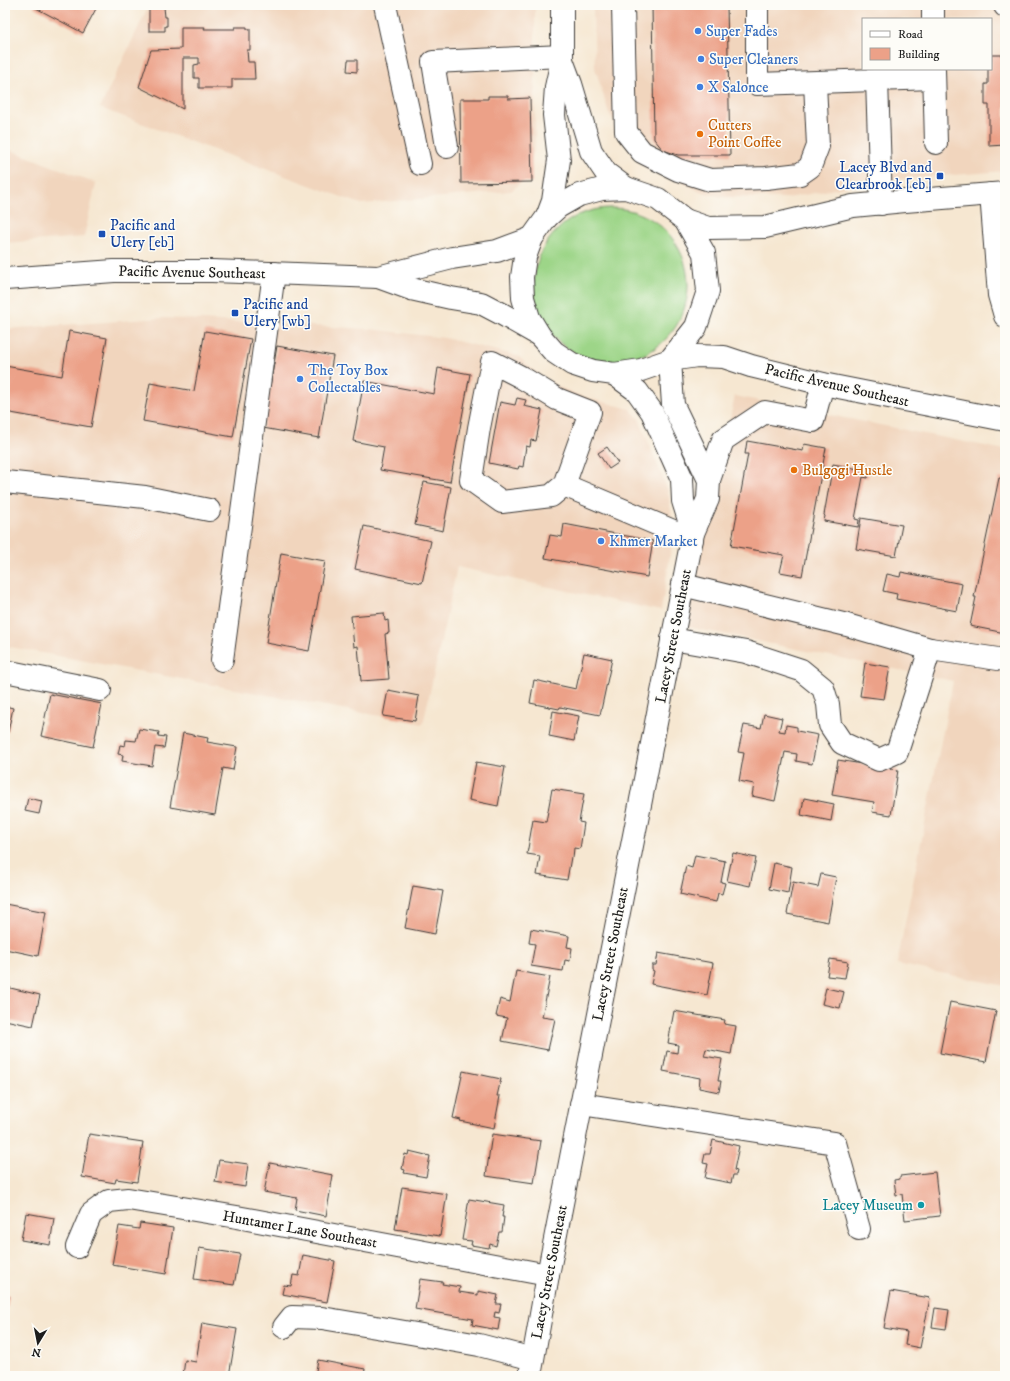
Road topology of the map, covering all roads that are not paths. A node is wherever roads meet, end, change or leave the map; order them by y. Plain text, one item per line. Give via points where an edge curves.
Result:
1 (385, 5) edge
2 (562, 5) edge
3 (622, 5) edge
4 (757, 5) edge
5 (933, 5) edge
6 (933, 18) edge
7 (562, 58) junction
8 (934, 74) edge
9 (877, 80) junction
10 (815, 83) junction
11 (936, 143) dead end
12 (447, 147) dead end
13 (420, 164) dead end
14 (626, 188) junction
15 (998, 194) edge
16 (881, 204) junction
17 (547, 217) junction
18 (685, 220) junction
19 (532, 238) junction
20 (274, 274) junction
21 (378, 277) junction
22 (5, 279) edge
23 (1005, 316) edge
24 (540, 336) junction
25 (670, 360) junction
26 (614, 374) junction
27 (823, 384) junction
28 (1005, 420) edge
29 (709, 480) junction
30 (5, 482) edge
31 (564, 485) junction
32 (209, 510) dead end
33 (693, 536) junction
34 (683, 585) junction
35 (672, 639) junction
36 (930, 649) junction
37 (222, 660) dead end
38 (1005, 660) edge
39 (5, 671) edge
40 (100, 690) dead end
41 (581, 1104) junction
42 (860, 1229) dead end
43 (77, 1246) dead end
44 (548, 1275) junction
45 (284, 1327) dead end
46 (531, 1368) edge

1 - 13 street
2 - 7 street
3 - 10 street via 626,132 642,152 678,170 710,180 800,174 810,167 818,146
4 - 10 street via 757,84
5 - 6 street
7 - 12 street via 433,62
7 - 14 street via 591,151 606,173
7 - 17 street via 554,115 559,160 553,201
8 - 9 street
8 - 11 street
9 - 10 street
9 - 16 street
14 - 17 street via 602,189 579,195 558,207
14 - 18 street via 658,199
15 - 16 street
15 - 23 street via 999,295
16 - 18 street via 853,206 766,227 708,228
17 - 19 street
18 - 25 street via 704,253 708,291 696,327
19 - 21 street, Pacific Avenue Southeast via 497,251 452,258
19 - 24 street via 525,257 522,277 523,298 529,318
20 - 21 street, Pacific Avenue Southeast
20 - 22 street, Pacific Avenue Southeast via 114,271
20 - 37 street
21 - 24 street, Pacific Avenue Southeast via 411,289 481,304
24 - 26 street via 554,352 572,364
25 - 26 street, Pacific Avenue Southeast via 641,370
25 - 27 street, Pacific Avenue Southeast via 697,356 724,357
25 - 29 street, Lacey Street Southeast via 673,405
26 - 33 street, Lacey Street Southeast via 637,391 652,412 682,479 683,501
27 - 28 street, Pacific Avenue Southeast
27 - 29 street via 813,421 766,412 723,440
29 - 33 street, Lacey Street Southeast via 708,499
30 - 32 street via 144,497
31 - 31 street via 590,412 557,399 492,362 471,480 502,502 551,496
31 - 33 street
33 - 34 street, Lacey Street Southeast
34 - 35 street, Lacey Street Southeast
34 - 36 street via 847,625
35 - 36 street via 746,652 801,670 823,688 830,725 842,743 879,760 897,752
35 - 41 street, Lacey Street Southeast
36 - 38 street
39 - 40 street
41 - 42 street via 835,1143
41 - 44 street, Lacey Street Southeast
43 - 44 street, Huntamer Lane Southeast via 91,1214 109,1202 128,1199
44 - 46 street, Lacey Street Southeast
45 - 46 street via 292,1317 322,1318 479,1345

